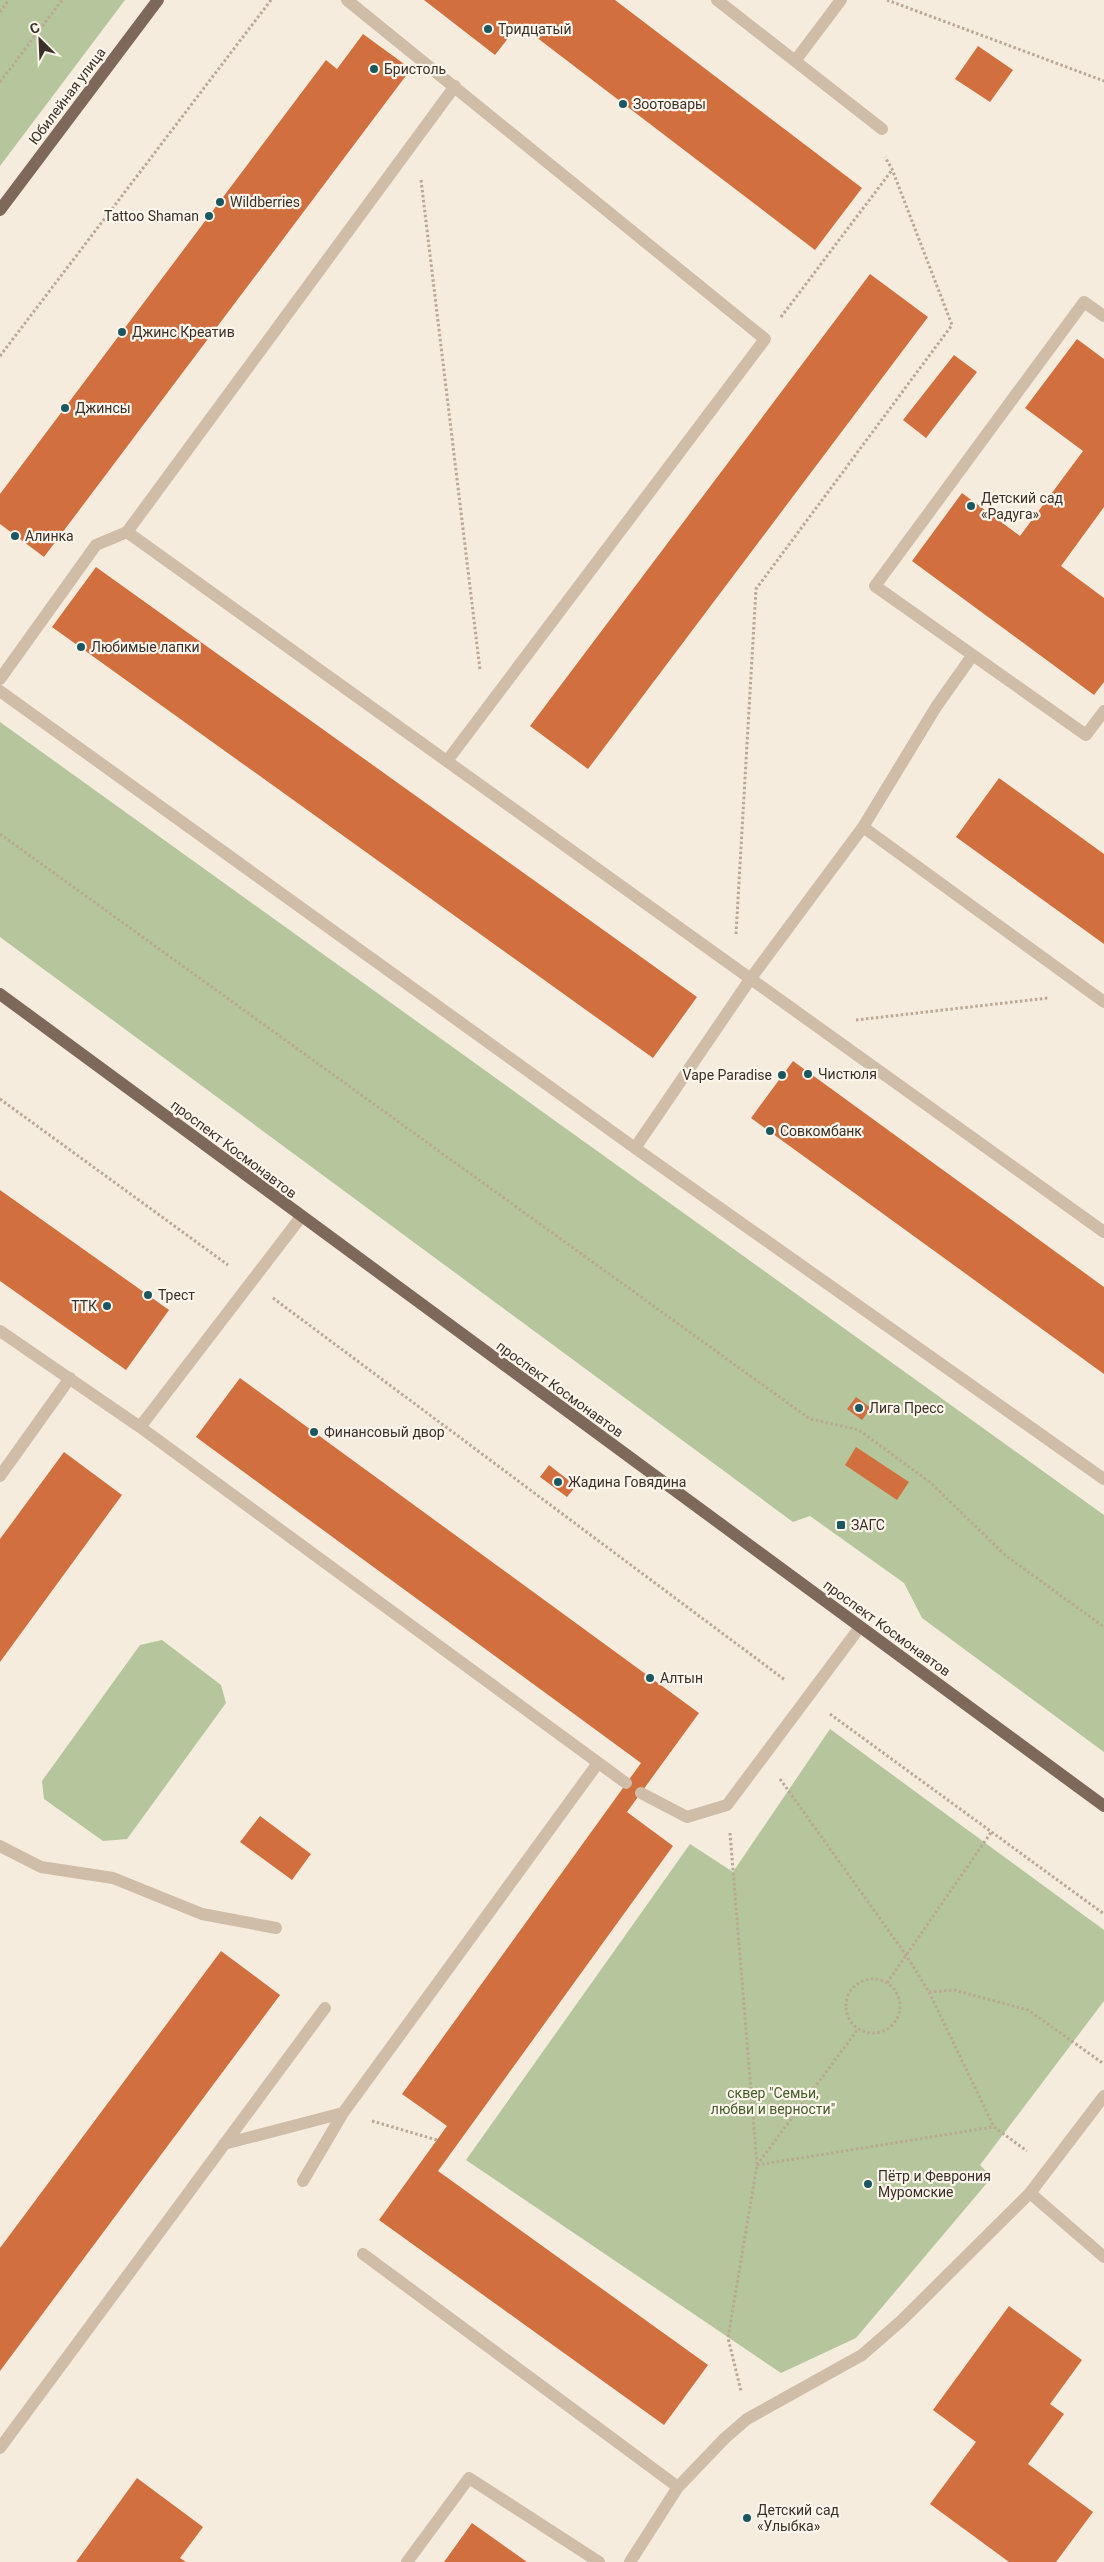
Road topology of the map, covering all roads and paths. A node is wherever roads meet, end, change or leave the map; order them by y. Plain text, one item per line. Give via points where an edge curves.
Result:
1 (9, 0) edge
2 (62, 0) edge
3 (158, 0) edge
4 (271, 0) edge
5 (346, 0) edge
6 (717, 0) edge
7 (841, 0) edge
8 (887, 0) edge
9 (0, 12) edge
10 (795, 61) junction
11 (1104, 81) edge
12 (0, 82) edge
13 (455, 86) junction
14 (882, 129) dead end
15 (416, 136) junction
16 (883, 154) dead end
17 (892, 169) junction
18 (0, 210) edge
19 (1104, 316) edge
20 (765, 339) junction
21 (0, 356) edge
22 (127, 532) junction
23 (972, 656) junction
24 (0, 678) edge
25 (0, 691) edge
26 (484, 711) junction
27 (1104, 711) edge
28 (447, 761) junction
29 (864, 827) junction
30 (0, 834) edge
31 (734, 966) junction
32 (751, 978) junction
33 (1092, 993) junction
34 (0, 994) edge
35 (1104, 1002) edge
36 (816, 1024) junction
37 (0, 1099) edge
38 (635, 1148) junction
39 (301, 1217) junction
40 (1104, 1232) edge
41 (251, 1282) junction
42 (0, 1331) edge
43 (70, 1378) junction
44 (140, 1427) junction
45 (0, 1476) edge
46 (1104, 1479) edge
47 (860, 1627) junction
48 (1104, 1627) edge
49 (808, 1697) junction
50 (764, 1756) junction
51 (598, 1763) junction
52 (626, 1783) dead end
53 (641, 1793) dead end
54 (727, 1805) junction
55 (1104, 1806) edge
56 (992, 1831) junction
57 (0, 1846) edge
58 (1104, 1914) edge
59 (276, 1928) dead end
60 (906, 1954) junction
61 (887, 1983) junction
62 (930, 1992) junction
63 (325, 2008) dead end
64 (858, 2029) junction
65 (1104, 2064) edge
66 (1104, 2096) edge
67 (343, 2113) junction
68 (994, 2127) junction
69 (436, 2140) dead end
70 (224, 2144) junction
71 (757, 2165) junction
72 (1050, 2167) junction
73 (304, 2181) dead end
74 (1030, 2192) junction
75 (363, 2254) dead end
76 (1104, 2257) edge
77 (747, 2419) junction
78 (0, 2448) edge
79 (678, 2488) junction
80 (407, 2562) edge
81 (600, 2562) edge
82 (630, 2562) edge

1 - 9 path
2 - 12 path
3 - 18 main road, Юбилейная улица
4 - 21 path
5 - 13 street
6 - 10 street
7 - 10 street
8 - 11 path
10 - 14 street
13 - 15 street
13 - 20 street
15 - 22 street
15 - 26 path
16 - 17 path
17 - 20 path
17 - 31 path via 952,325 756,589
19 - 23 street via 1084,302 875,586
20 - 26 street
22 - 24 street via 96,545
22 - 28 street
23 - 27 street via 1086,735
23 - 29 street via 936,707
25 - 38 street
26 - 28 street
28 - 31 street
29 - 32 street
29 - 33 street
30 - 48 path via 810,1419 859,1430 931,1483 1005,1555
31 - 32 street
32 - 36 street
32 - 38 street
33 - 35 street
33 - 36 path
34 - 39 main road, проспект Космонавтов
36 - 40 street
37 - 41 path
38 - 46 street
39 - 41 street
39 - 47 main road, проспект Космонавтов
41 - 44 street
41 - 49 path
42 - 43 street
43 - 44 street
43 - 45 street
44 - 51 street
47 - 49 street
47 - 55 main road, проспект Космонавтов
49 - 50 street
49 - 56 path
50 - 54 street
50 - 60 path
51 - 52 street
51 - 67 street
53 - 54 street via 687,1817
54 - 71 path
56 - 58 path
56 - 60 path
57 - 59 street via 41,1867 112,1878 202,1914
60 - 61 path
60 - 62 path
61 - 64 path via 864,1980 853,1987 846,2009 850,2021
61 - 64 path via 896,1991 900,2002 899,2014 883,2031 870,2033
62 - 65 path via 954,1990 1028,2010
62 - 68 path
63 - 70 street
64 - 71 path
66 - 72 street
67 - 69 path
67 - 70 street
67 - 73 street
68 - 71 path
68 - 72 path
70 - 78 street
71 - 77 path via 728,2338
72 - 74 street
74 - 76 street
74 - 77 street via 901,2321 862,2355
75 - 79 street
77 - 79 street
79 - 82 street
80 - 81 street via 469,2478

